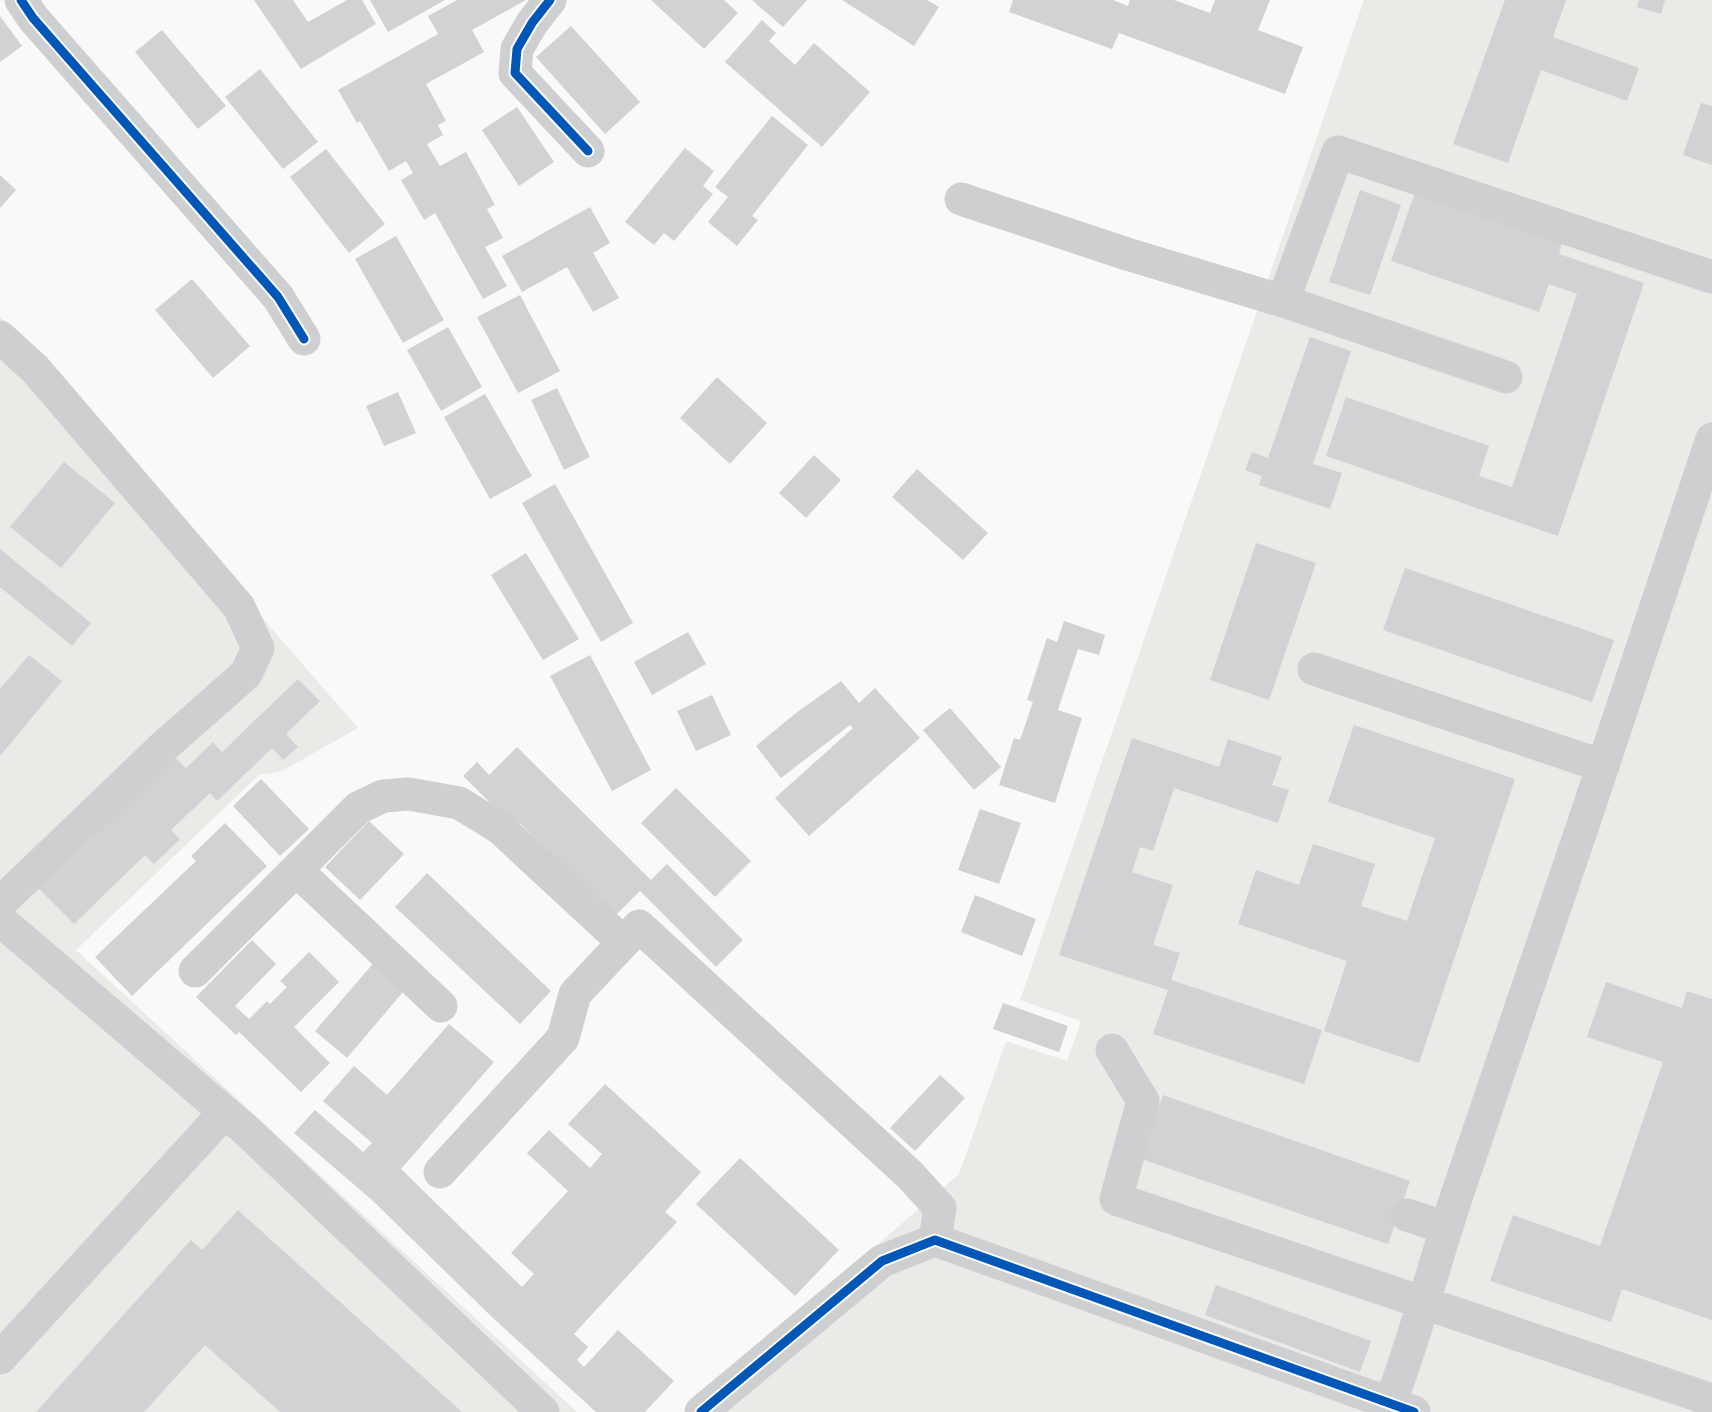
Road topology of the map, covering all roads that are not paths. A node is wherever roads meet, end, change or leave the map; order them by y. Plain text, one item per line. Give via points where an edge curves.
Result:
1 (21, 0) edge
2 (550, 0) edge
3 (588, 151) dead end
4 (961, 199) dead end
5 (1712, 277) edge
6 (1283, 301) junction
7 (304, 339) dead end
8 (3, 346) edge
9 (1506, 377) dead end
10 (1712, 439) edge
11 (1314, 669) dead end
12 (1603, 766) junction
13 (296, 870) junction
14 (0, 903) edge
15 (0, 920) edge
16 (623, 942) junction
17 (195, 971) dead end
18 (441, 1006) dead end
19 (1112, 1050) dead end
20 (225, 1112) junction
21 (440, 1172) dead end
22 (1407, 1215) dead end
23 (1446, 1228) junction
24 (935, 1240) junction
25 (1425, 1303) junction
26 (0, 1358) edge
27 (1712, 1400) edge
28 (1402, 1408) edge
29 (543, 1412) edge
30 (701, 1412) edge

1 - 7 street via 278,297
2 - 3 street via 516,49 515,73
4 - 6 street
5 - 6 street via 1338,152
6 - 9 street
8 - 14 street via 36,370 239,607 258,648 246,674 162,748
10 - 12 street
11 - 12 street
12 - 23 street
13 - 16 street via 358,808 383,796 409,794 459,803 500,828
13 - 17 street
13 - 18 street
15 - 20 street
16 - 21 street via 575,994 563,1038
16 - 24 street via 639,926 910,1175 939,1208
19 - 25 street via 1143,1101 1116,1199
20 - 26 street
20 - 29 street
22 - 23 street
23 - 25 street
24 - 28 street
24 - 30 street via 882,1261
25 - 27 street
25 - 28 street via 1404,1369

